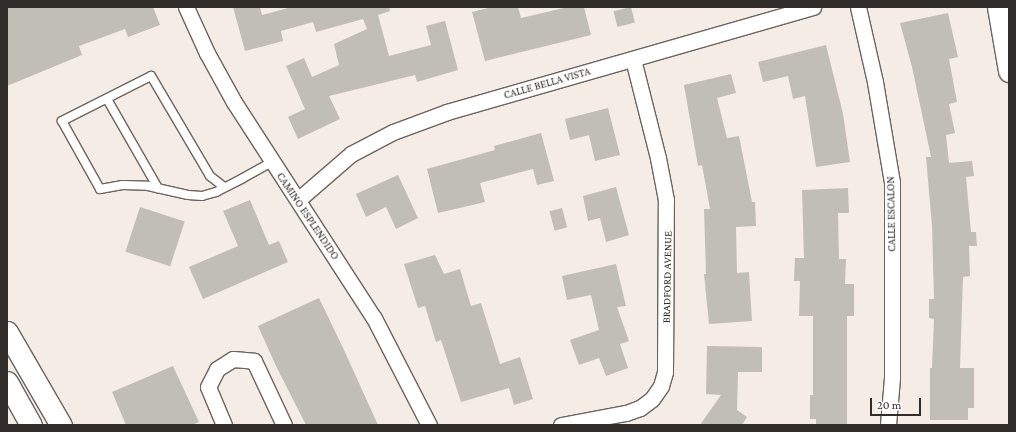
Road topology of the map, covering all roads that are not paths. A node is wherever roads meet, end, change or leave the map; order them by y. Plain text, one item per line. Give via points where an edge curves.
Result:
1 (186, 7) edge
2 (813, 7) edge
3 (858, 7) edge
4 (998, 7) edge
5 (633, 59) junction
6 (1009, 71) edge
7 (107, 99) junction
8 (272, 162) junction
9 (158, 188) junction
10 (224, 188) junction
11 (299, 199) junction
12 (7, 332) edge
13 (7, 382) edge
14 (31, 425) edge
15 (60, 425) edge
16 (224, 425) edge
17 (284, 425) edge
18 (429, 425) edge
19 (561, 425) edge
20 (888, 425) edge

1 - 8 street, CAMINO ESPLENDIDO via 215,67
2 - 5 street, CALLE BELLA VISTA
3 - 20 street, CALLE ESCALON via 875,82 892,182 892,378
4 - 6 main road
5 - 11 street, CALLE BELLA VISTA via 448,112 393,132 352,154
5 - 19 street, BRADFORD AVENUE via 666,200 665,372 661,386 652,399 640,408
7 - 9 lane
7 - 9 lane via 62,121 100,189 123,185
7 - 10 lane via 151,76 210,176
8 - 10 lane
8 - 11 street, CAMINO ESPLENDIDO
9 - 10 lane via 202,196
11 - 18 street, CAMINO ESPLENDIDO via 374,318
12 - 15 main road
13 - 14 main road
16 - 17 street via 208,388 218,369 233,359 254,361

